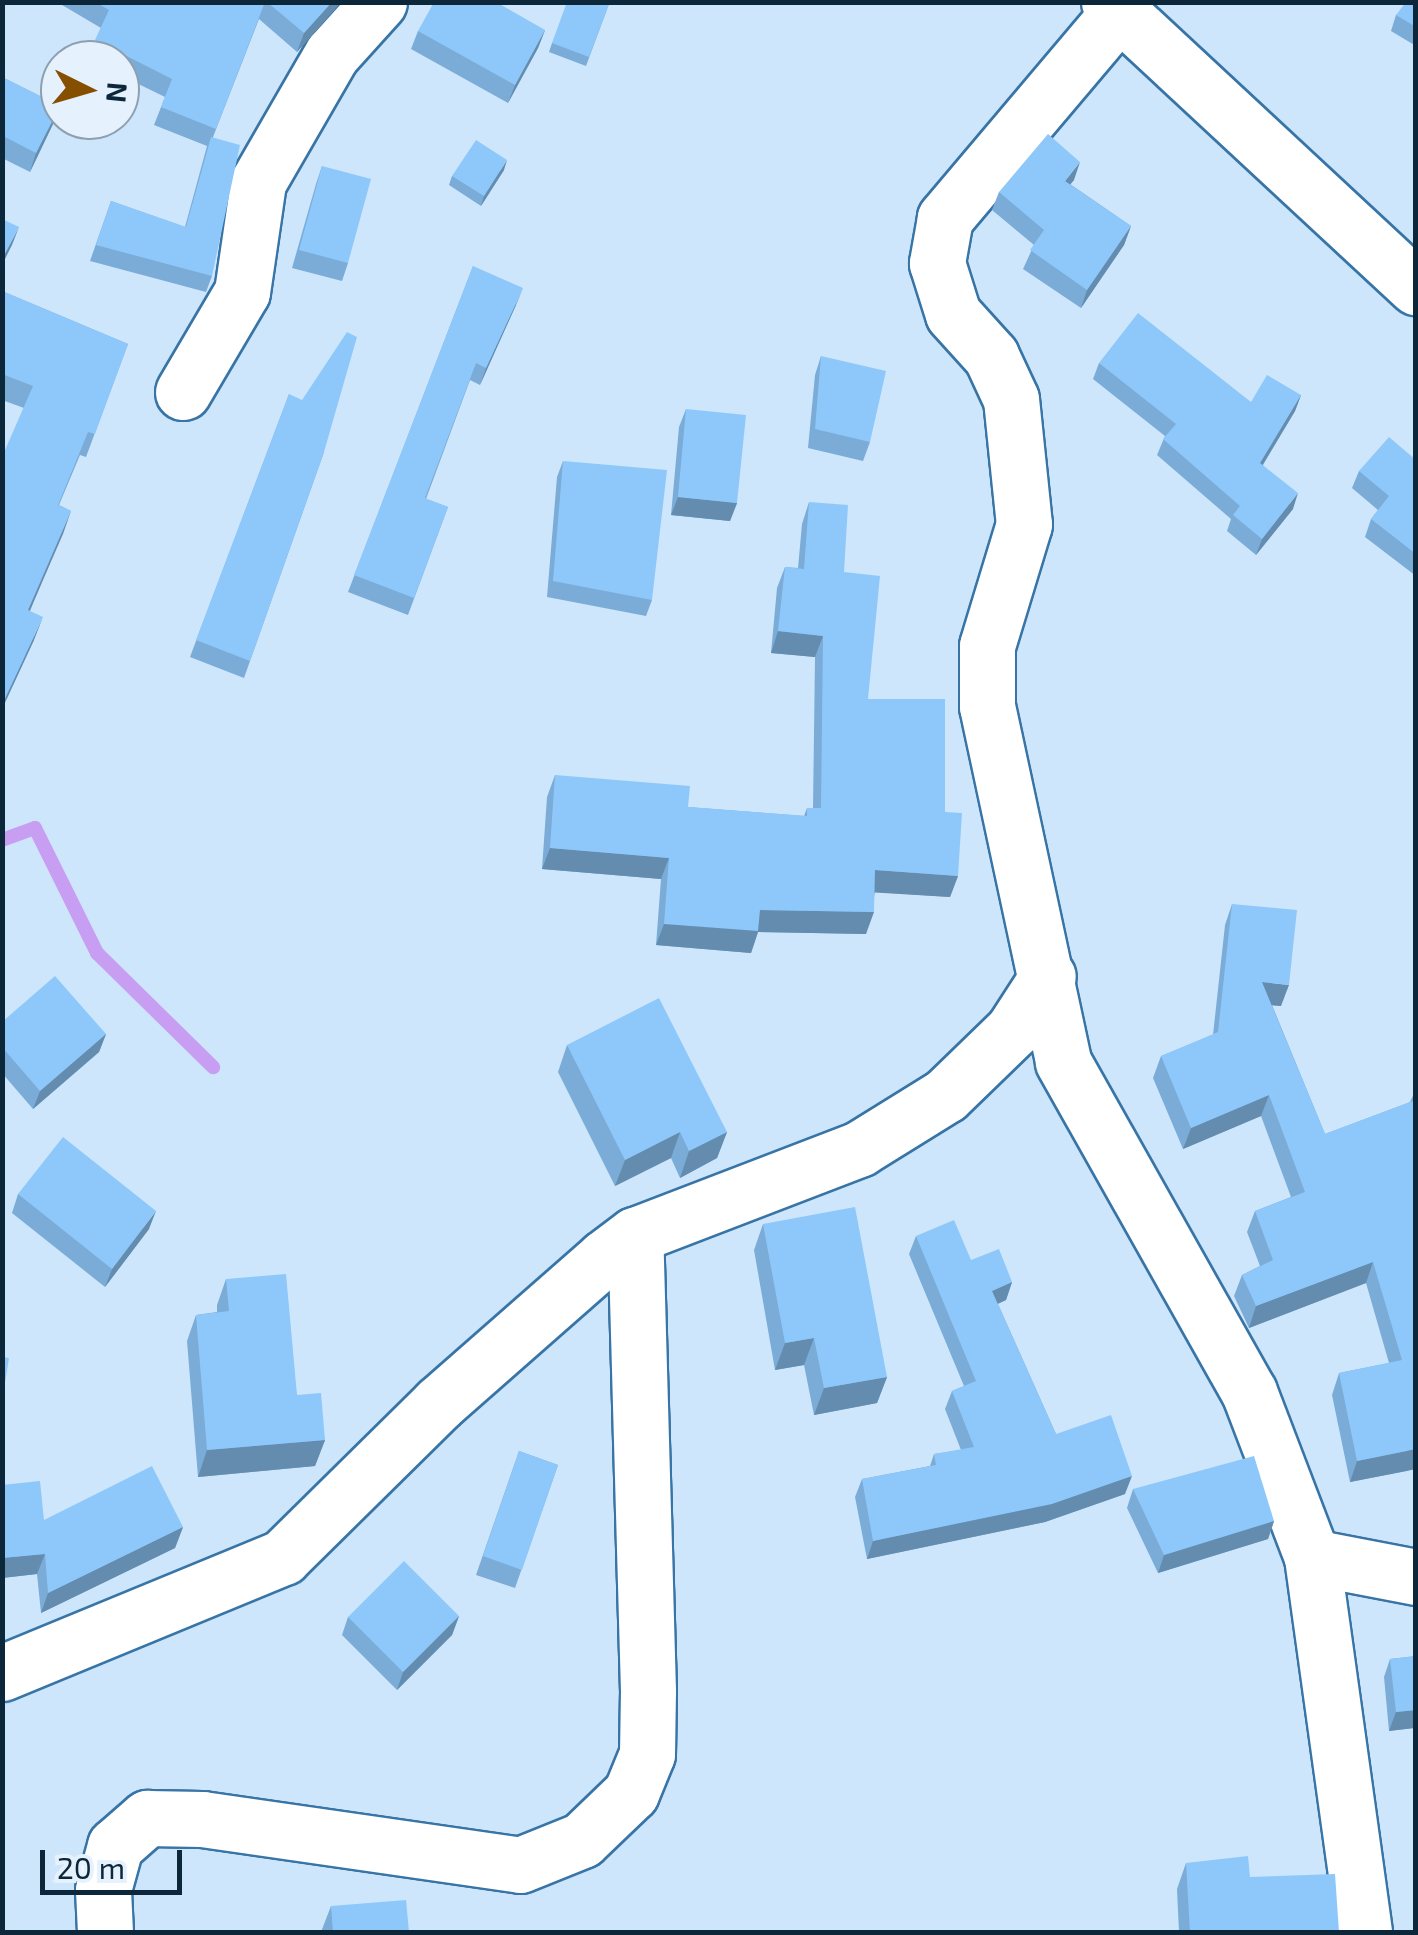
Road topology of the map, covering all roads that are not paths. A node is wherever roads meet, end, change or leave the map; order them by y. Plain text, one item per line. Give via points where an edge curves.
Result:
1 (379, 2) edge
2 (1114, 7) edge
3 (1416, 287) edge
4 (183, 392) dead end
5 (1048, 976) junction
6 (636, 1235) junction
7 (1312, 1557) junction
8 (1416, 1577) edge
9 (2, 1673) edge
10 (105, 1932) edge
11 (1364, 1932) edge

1 - 4 street via 332,54 258,182 242,292
2 - 3 street
2 - 5 street via 945,218 937,263 953,314 992,356 1011,399 1024,524 986,646 987,706
5 - 6 street via 1013,1030 946,1095 859,1149
5 - 7 street via 1063,1062 1249,1392
6 - 9 street via 438,1404 284,1557
6 - 10 street via 648,1754 632,1794 582,1840 520,1865 147,1818 115,1846 103,1890
7 - 8 street
7 - 11 street

